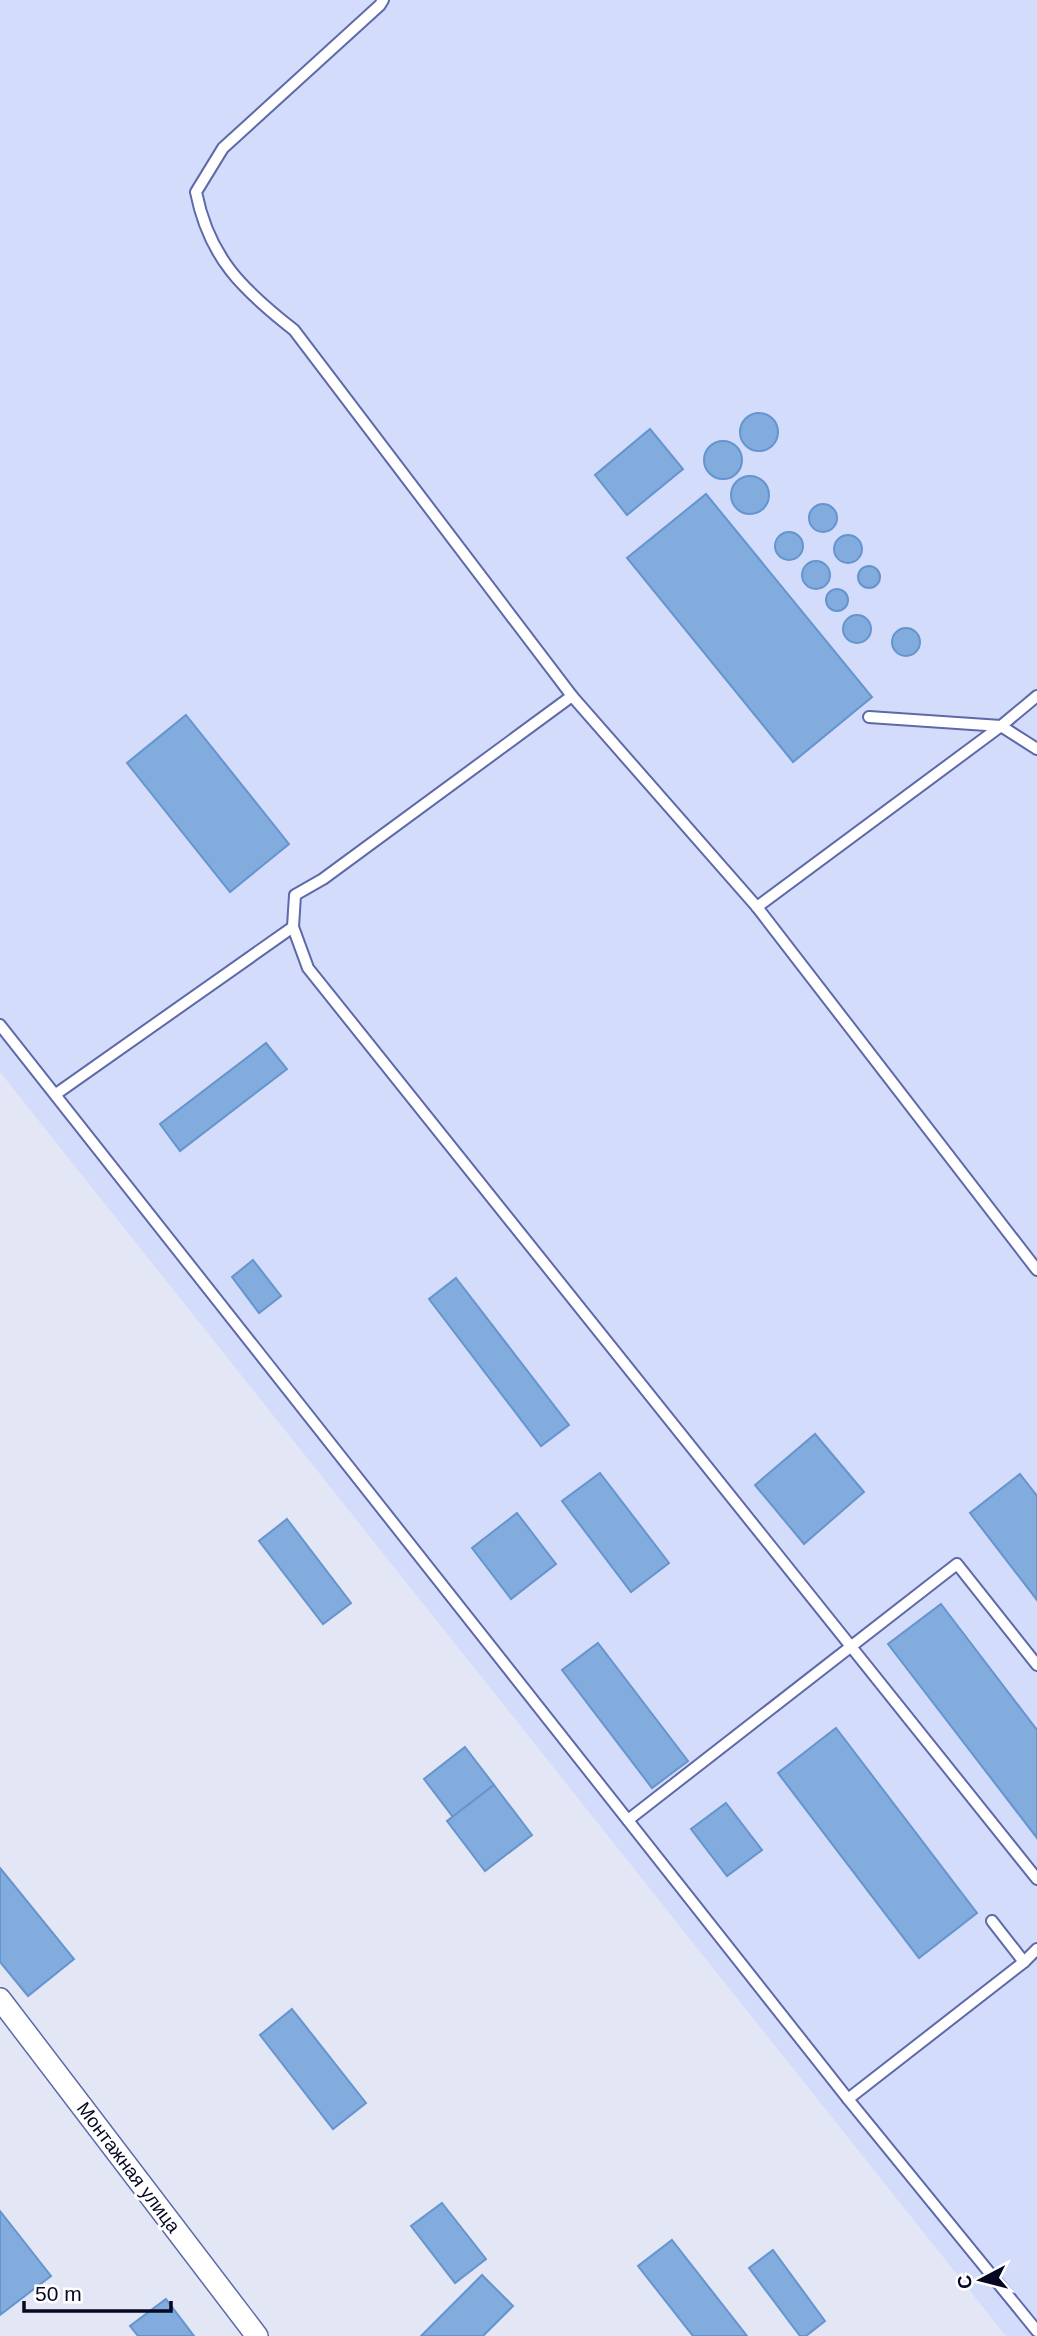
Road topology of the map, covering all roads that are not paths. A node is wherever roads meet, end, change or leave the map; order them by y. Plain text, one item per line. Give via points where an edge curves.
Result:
1 (383, 0) edge
2 (572, 696) junction
3 (1037, 696) edge
4 (869, 717) dead end
5 (1001, 726) junction
6 (1037, 749) edge
7 (757, 906) junction
8 (293, 927) junction
9 (0, 1025) edge
10 (56, 1094) junction
11 (1037, 1270) edge
12 (851, 1646) junction
13 (1037, 1665) edge
14 (628, 1820) junction
15 (1037, 1879) edge
16 (992, 1921) dead end
17 (1037, 1949) edge
18 (1024, 1962) junction
19 (0, 1999) edge
20 (849, 2099) junction
21 (1037, 2331) edge
22 (257, 2336) edge

1 - 2 lane via 222,149 196,192 202,222 227,268 294,330
2 - 7 lane
2 - 8 lane via 295,895
3 - 5 lane
4 - 5 lane
5 - 6 lane
5 - 7 lane
7 - 11 lane
8 - 10 lane
8 - 12 lane via 308,968
9 - 10 lane
10 - 14 lane
12 - 13 lane via 957,1564
12 - 14 lane
12 - 15 lane
14 - 20 lane
16 - 18 lane
17 - 18 lane
18 - 20 lane
19 - 22 street, Монтажная улица
20 - 21 lane

